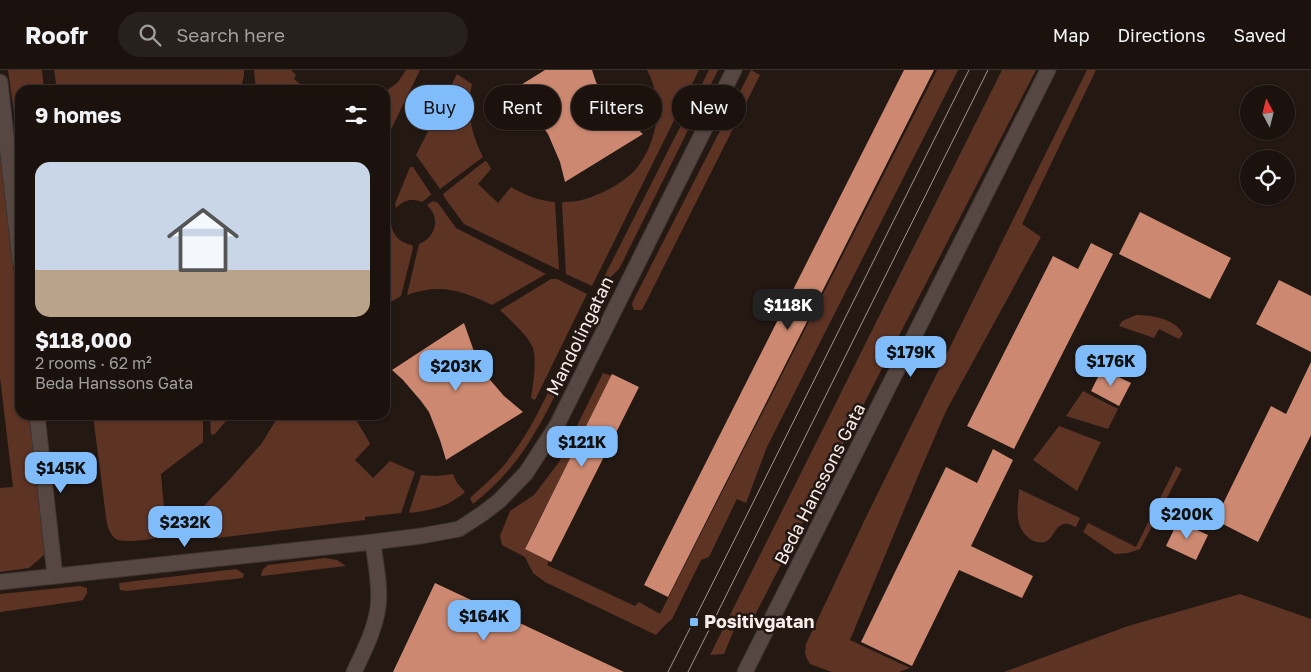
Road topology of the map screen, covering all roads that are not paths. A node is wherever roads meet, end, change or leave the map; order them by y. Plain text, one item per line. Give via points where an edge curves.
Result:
1 (734, 70) edge
2 (1048, 70) edge
3 (0, 82) edge
4 (15, 216) edge
5 (38, 420) edge
6 (373, 542) junction
7 (55, 576) junction
8 (0, 582) edge
9 (354, 672) edge
10 (745, 672) edge

1 - 6 street, Mandolingatan via 557,425 526,473 498,501 459,529
2 - 10 street, Beda Hanssons Gata
3 - 4 street
5 - 7 street
6 - 7 street
6 - 9 street via 379,606 372,632
7 - 8 street

